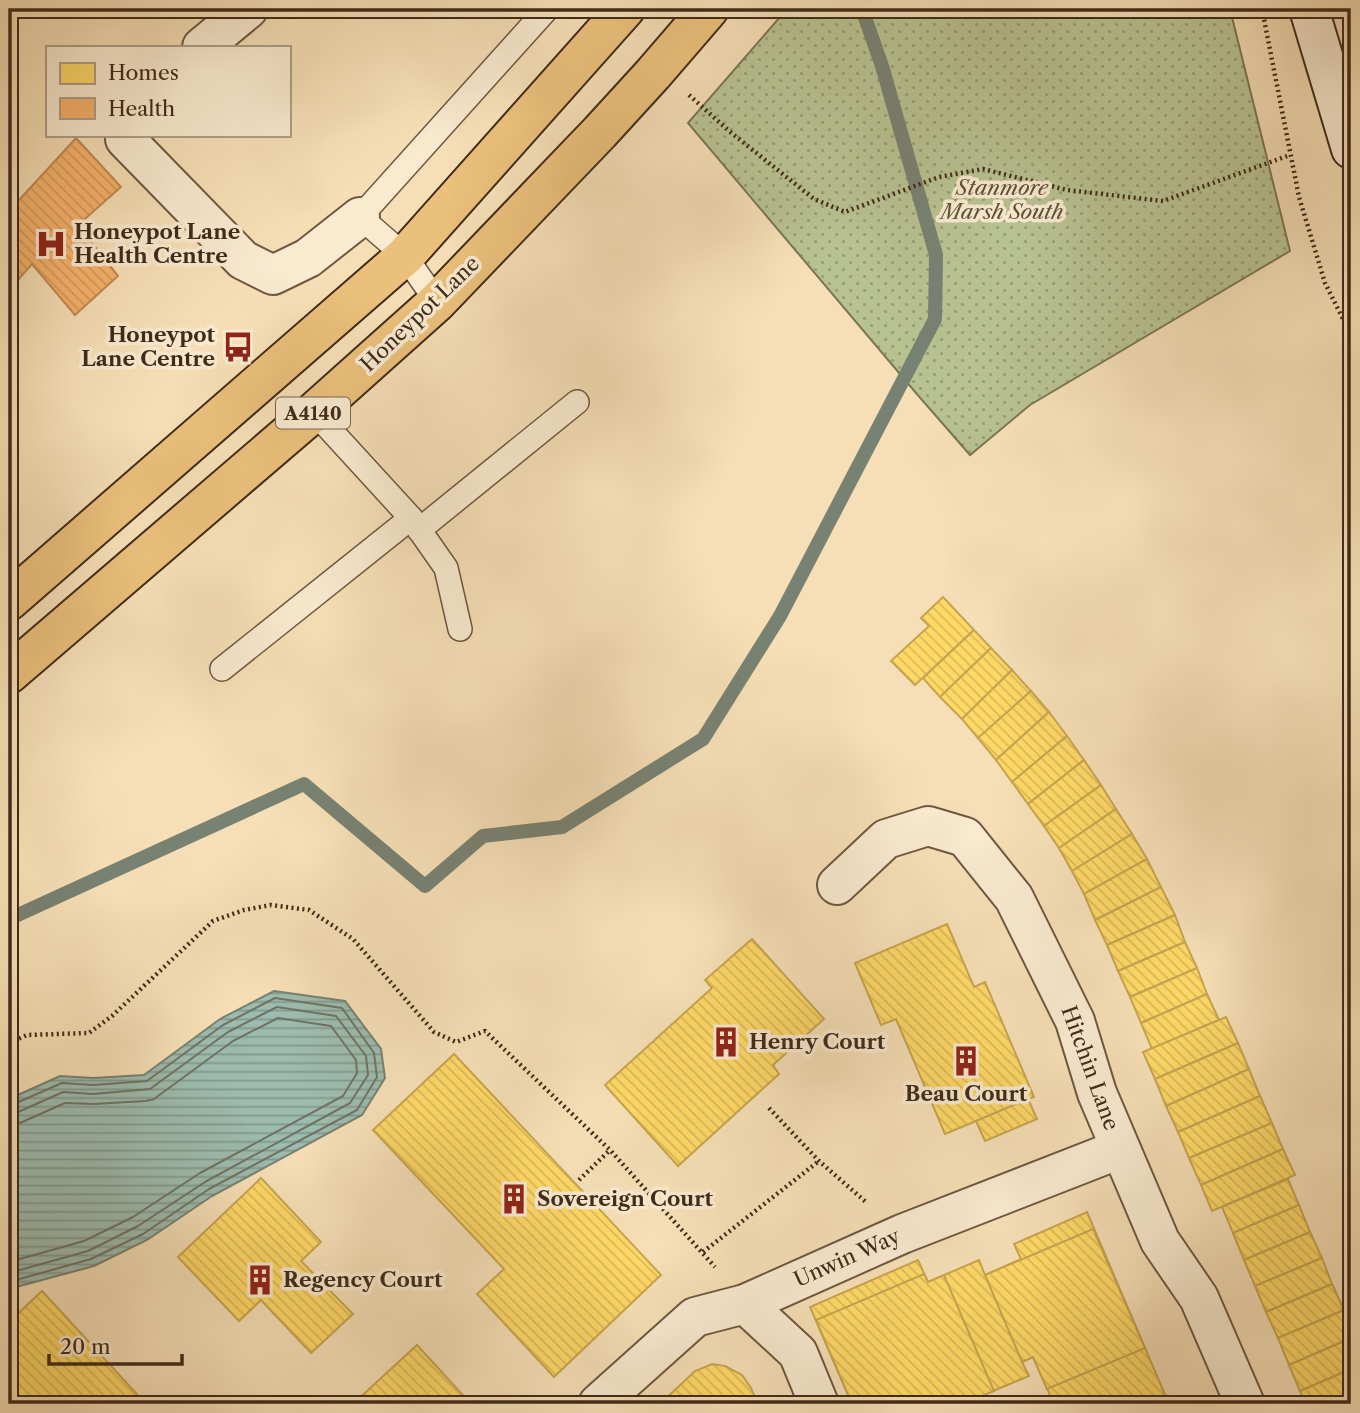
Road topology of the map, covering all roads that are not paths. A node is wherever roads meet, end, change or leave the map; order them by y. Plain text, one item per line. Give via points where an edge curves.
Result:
1 (248, 9) edge
2 (547, 9) edge
3 (625, 9) edge
4 (709, 9) edge
5 (1308, 9) edge
6 (203, 46) edge
7 (125, 136) edge
8 (1351, 149) edge
9 (360, 217) junction
10 (405, 257) junction
11 (437, 302) junction
12 (577, 402) dead end
13 (314, 412) junction
14 (415, 524) junction
15 (14, 587) edge
16 (460, 629) dead end
17 (222, 669) dead end
18 (9, 674) edge
19 (838, 885) dead end
20 (1120, 1149) junction
21 (745, 1304) junction
22 (598, 1404) edge
23 (819, 1404) edge
24 (1245, 1404) edge

1 - 6 street
2 - 9 lane
3 - 10 main road, A4140
4 - 11 main road, Honeypot Lane / A4140 via 600,132
5 - 8 street
7 - 9 street via 243,260 274,275 309,258
9 - 10 lane
10 - 11 lane
10 - 15 main road, A4140
11 - 13 main road, Honeypot Lane / A4140
12 - 14 lane
13 - 14 lane
13 - 18 main road, Honeypot Lane / A4140
14 - 16 lane via 446,568
14 - 17 lane
19 - 20 street, Hitchin Lane via 886,839 928,826 965,837 1014,898 1075,1021
20 - 21 street, Unwin Way via 902,1234
20 - 24 street, Hitchin Lane via 1160,1241 1199,1298
21 - 22 street, Unwin Way via 695,1317
21 - 23 street via 798,1353

